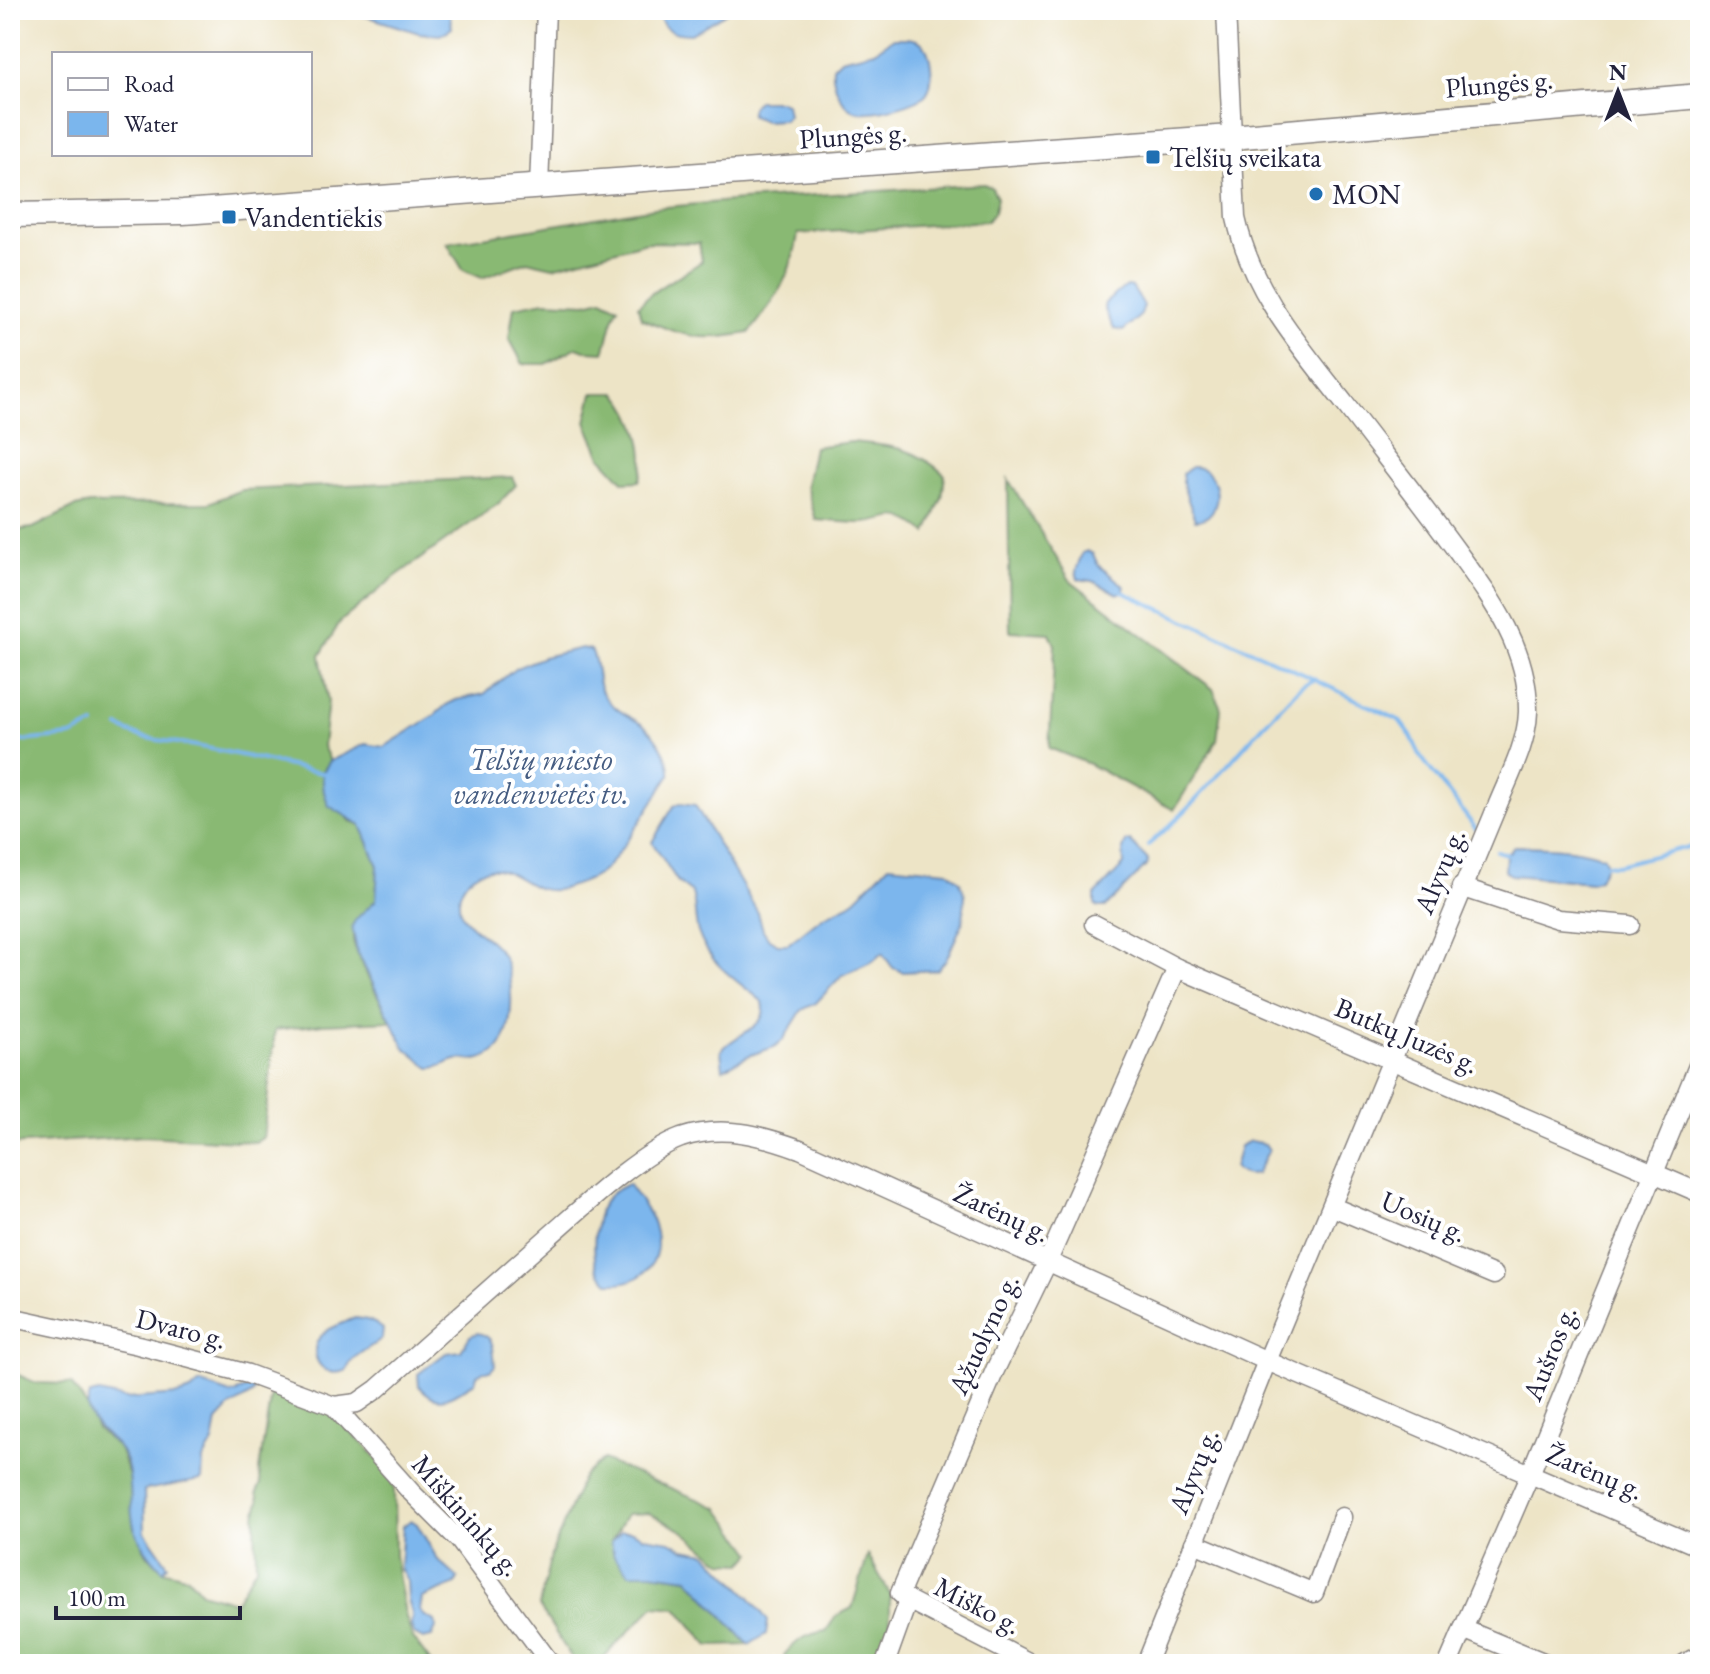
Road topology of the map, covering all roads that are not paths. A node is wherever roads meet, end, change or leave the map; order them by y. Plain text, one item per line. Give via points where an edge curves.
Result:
1 (546, 10) edge
2 (1226, 10) edge
3 (1700, 96) edge
4 (1231, 137) junction
5 (539, 187) junction
6 (10, 215) edge
7 (1461, 887) junction
8 (1094, 924) dead end
9 (1630, 925) dead end
10 (1177, 968) junction
11 (1393, 1059) junction
12 (1700, 1061) edge
13 (1653, 1172) junction
14 (1700, 1193) edge
15 (1333, 1207) junction
16 (1047, 1263) junction
17 (1494, 1275) dead end
18 (10, 1317) edge
19 (1267, 1361) junction
20 (334, 1406) junction
21 (1530, 1474) junction
22 (1342, 1517) dead end
23 (1194, 1543) junction
24 (1700, 1547) edge
25 (904, 1596) junction
26 (1463, 1629) junction
27 (1700, 1655) edge
28 (551, 1664) edge
29 (885, 1664) edge
30 (1032, 1664) edge
31 (1146, 1664) edge
32 (1448, 1664) edge
33 (1548, 1664) edge
34 (1684, 1664) edge

1 - 5 street
2 - 4 street, Alyvų g.
3 - 4 main road, Plungės g.
4 - 5 main road, Plungės g.
4 - 7 street, Alyvų g. via 1238,228 1267,301 1483,586 1520,660 1527,725
5 - 6 main road, Plungės g. via 183,212
7 - 9 street via 1558,919
7 - 11 street, Alyvų g.
8 - 10 street, Butkų Juzės g.
10 - 11 street, Butkų Juzės g.
10 - 16 street, Ąžuolyno g.
11 - 13 street, Butkų Juzės g.
11 - 15 street, Alyvų g.
12 - 13 street, Aušros g.
13 - 14 street, Butkų Juzės g.
13 - 21 street, Aušros g.
15 - 17 street, Uosių g.
15 - 19 street, Alyvų g.
16 - 19 street, Žarėnų g.
16 - 20 street, Žarėnų g. via 774,1140 719,1131 682,1138 653,1152 589,1201 377,1389 357,1403
16 - 25 street, Ąžuolyno g. via 995,1370
18 - 20 street, Dvaro g. via 248,1374
19 - 21 street, Žarėnų g.
19 - 23 street, Alyvų g.
20 - 28 street, Miškininkų g. via 459,1540
21 - 24 street, Žarėnų g.
21 - 26 street, Aušros g.
22 - 23 street via 1314,1593
23 - 31 street, Alyvų g.
25 - 29 street
25 - 30 street, Miško g.
26 - 32 street, Aušros g.
26 - 33 street
27 - 34 street

